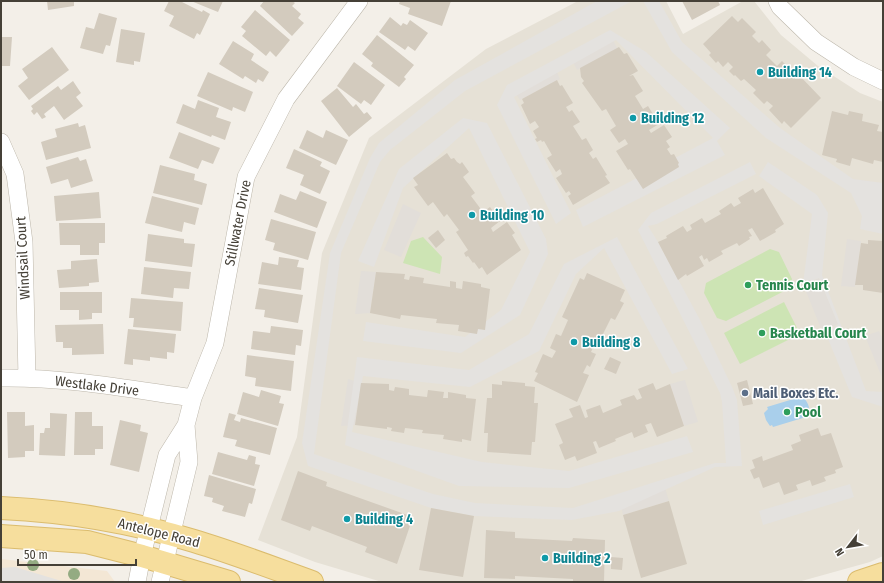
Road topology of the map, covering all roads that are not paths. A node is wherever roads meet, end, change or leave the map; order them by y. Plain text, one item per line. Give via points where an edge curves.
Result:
1 (359, 1) edge
2 (777, 1) edge
3 (883, 80) edge
4 (1, 142) edge
5 (1, 378) edge
6 (27, 378) junction
7 (193, 398) junction
8 (186, 425) junction
9 (1, 508) edge
10 (149, 529) junction
11 (171, 535) junction
12 (1, 536) edge
13 (142, 556) junction
14 (162, 572) edge
15 (883, 574) edge
16 (137, 582) edge
17 (229, 582) edge
18 (312, 582) edge
19 (858, 582) edge

1 - 7 street, Stillwater Drive via 286,99 246,177 215,343
2 - 3 street via 816,42 854,67
4 - 6 street, Windsail Court via 15,174 24,242
5 - 6 street, Westlake Drive
6 - 7 street, Westlake Drive
7 - 8 street, Stillwater Drive
8 - 10 street, Stillwater Drive via 167,455
8 - 11 street, Stillwater Drive via 189,462
9 - 10 main road, Antelope Road via 54,512
10 - 11 main road, Antelope Road
10 - 13 street, Stillwater Drive
11 - 14 street, Stillwater Drive
11 - 18 main road, Antelope Road
12 - 13 main road, Antelope Road via 87,542
13 - 14 main road, Antelope Road
13 - 16 street, Stillwater Drive
14 - 17 main road, Antelope Road
15 - 19 main road

